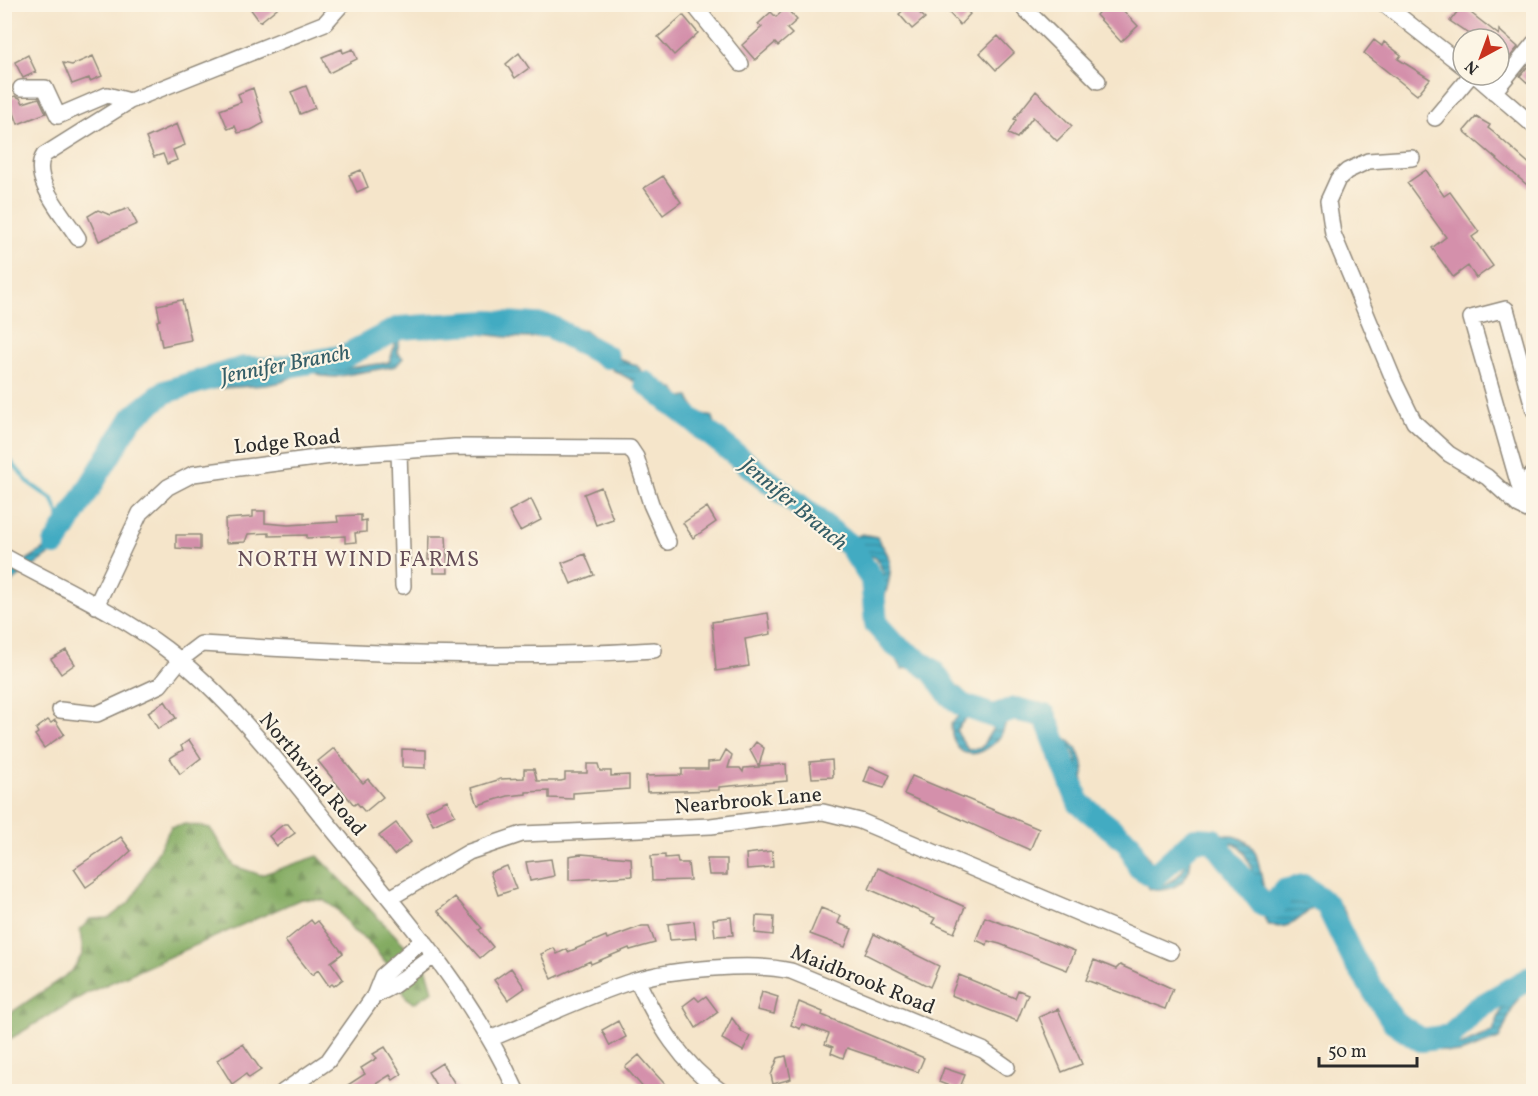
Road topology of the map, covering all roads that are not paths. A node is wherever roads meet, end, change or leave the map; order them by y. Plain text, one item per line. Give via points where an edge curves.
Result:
1 (342, 4) edge
2 (693, 4) edge
3 (1020, 4) edge
4 (1384, 4) edge
5 (1533, 43) edge
6 (1451, 57) edge
7 (741, 64) dead end
8 (1098, 81) dead end
9 (1463, 87) edge
10 (1488, 87) edge
11 (21, 88) dead end
12 (1494, 92) junction
13 (130, 101) junction
14 (1436, 118) dead end
15 (1533, 126) edge
16 (1412, 158) dead end
17 (78, 238) dead end
18 (1533, 410) edge
19 (399, 451) junction
20 (1533, 474) edge
21 (1520, 489) junction
22 (1519, 506) junction
23 (1533, 513) edge
24 (668, 542) dead end
25 (4, 556) edge
26 (403, 586) dead end
27 (96, 606) junction
28 (654, 650) dead end
29 (180, 660) junction
30 (60, 711) dead end
31 (390, 898) junction
32 (423, 940) junction
33 (1171, 952) dead end
34 (435, 955) junction
35 (637, 980) junction
36 (374, 996) junction
37 (492, 1038) junction
38 (1007, 1066) dead end
39 (513, 1090) edge
40 (283, 1092) edge
41 (722, 1092) edge

1 - 13 street via 325,23
2 - 7 street
3 - 8 street
4 - 6 street
5 - 12 street
9 - 14 street
10 - 12 street
11 - 13 street via 45,88 58,116 106,95
12 - 15 street
13 - 17 street via 50,150 39,162 43,184
16 - 22 street via 1368,161 1338,179 1328,201 1333,234 1414,422 1449,454 1487,477
18 - 21 street via 1506,309 1471,318
19 - 24 street, Lodge Road via 455,447 630,448
19 - 26 street
19 - 27 street, Lodge Road via 273,462 193,474 168,488 140,513
20 - 21 street
21 - 22 street
22 - 23 street
25 - 27 street, Northwind Road
27 - 29 street, Northwind Road
28 - 29 street via 587,654 325,652 201,644
29 - 30 street via 160,685 97,714
29 - 31 street, Northwind Road via 256,738
31 - 32 street, Northwind Road
31 - 33 street, Nearbrook Lane via 469,852 522,834 711,826 823,812 860,821
32 - 34 street, Northwind Road
32 - 36 street via 382,976
34 - 36 street
34 - 37 street, Northwind Road
35 - 37 street, Maidbrook Road
35 - 38 street, Maidbrook Road via 734,967 775,967 983,1050
35 - 41 street via 669,1041
36 - 40 street via 328,1061
37 - 39 street, Northwind Road

